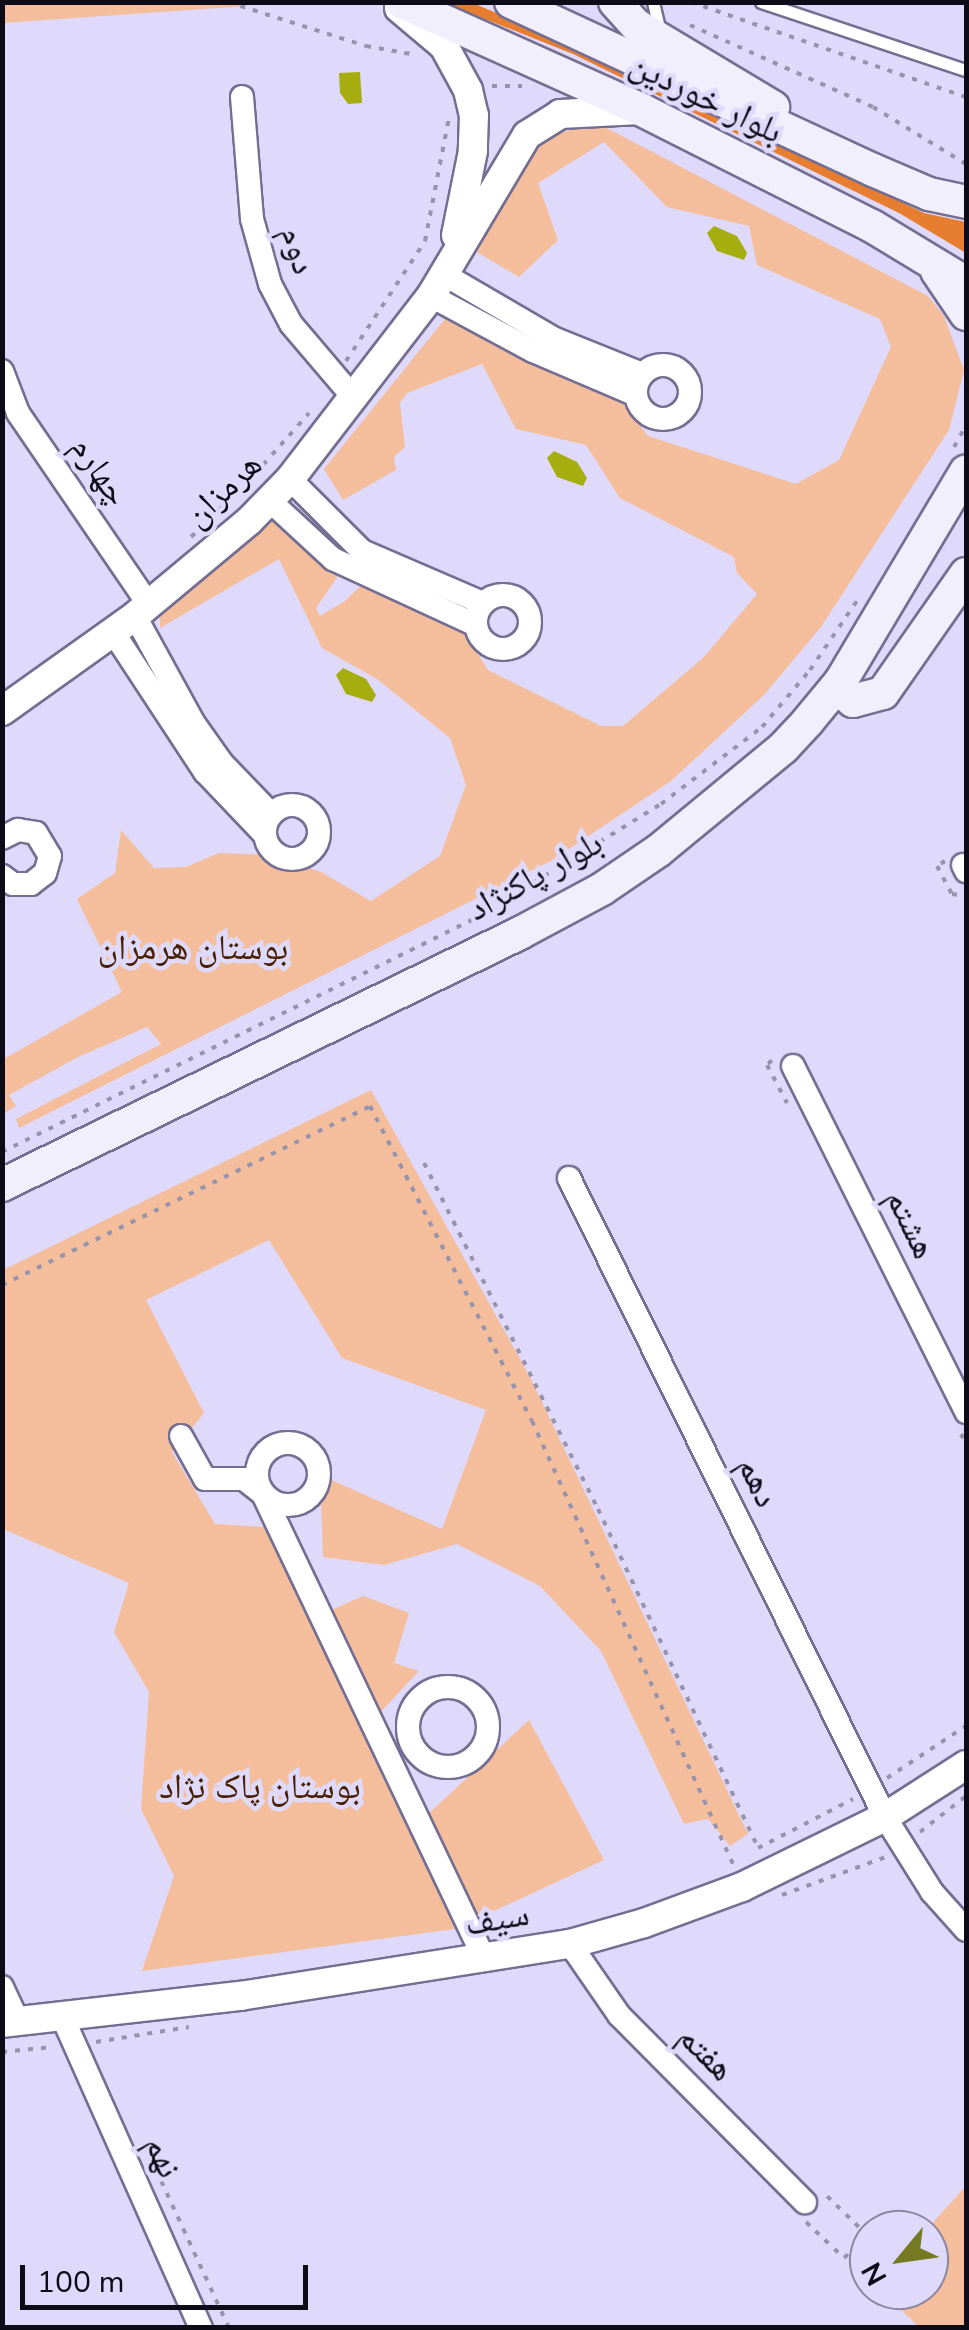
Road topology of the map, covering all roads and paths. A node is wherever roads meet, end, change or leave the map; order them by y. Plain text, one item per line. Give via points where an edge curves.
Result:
1 (214, 2) edge
2 (393, 2) edge
3 (402, 2) edge
4 (511, 2) edge
5 (615, 2) edge
6 (653, 2) edge
7 (691, 2) edge
8 (761, 2) edge
9 (229, 3) edge
10 (675, 18) dead end
11 (681, 53) junction
12 (420, 56) dead end
13 (966, 70) edge
14 (477, 86) dead end
15 (531, 86) dead end
16 (242, 96) dead end
17 (966, 97) edge
18 (642, 110) junction
19 (820, 144) junction
20 (966, 164) edge
21 (966, 202) edge
22 (916, 251) junction
23 (966, 283) edge
24 (438, 286) junction
25 (966, 314) edge
26 (2, 371) edge
27 (639, 384) dead end
28 (354, 398) junction
29 (966, 426) edge
30 (958, 464) edge
31 (290, 479) junction
32 (270, 500) junction
33 (357, 560) junction
34 (914, 562) junction
35 (966, 571) edge
36 (861, 594) dead end
37 (480, 614) dead end
38 (132, 618) junction
39 (840, 681) junction
40 (2, 711) edge
41 (268, 824) dead end
42 (2, 838) edge
43 (2, 876) edge
44 (793, 1066) dead end
45 (2, 1152) edge
46 (424, 1164) dead end
47 (569, 1178) dead end
48 (2, 1186) edge
49 (2, 1285) edge
50 (966, 1412) edge
51 (181, 1436) dead end
52 (966, 1726) edge
53 (430, 1762) dead end
54 (966, 1765) edge
55 (877, 1783) dead end
56 (407, 1789) junction
57 (864, 1793) dead end
58 (966, 1796) edge
59 (885, 1818) junction
60 (911, 1840) dead end
61 (742, 1887) junction
62 (966, 1930) edge
63 (570, 1944) junction
64 (485, 1960) junction
65 (2, 1987) edge
66 (62, 2016) junction
67 (10, 2022) edge
68 (96, 2041) dead end
69 (56, 2047) dead end
70 (2, 2052) edge
71 (104, 2059) dead end
72 (138, 2131) dead end
73 (804, 2202) dead end
74 (201, 2328) edge
75 (230, 2328) edge

1 - 9 path
2 - 24 street, هرمزان via 444,46 474,114 470,180
3 - 18 main road, بلوار خوردین
4 - 19 main road, بلوار خوردین
5 - 11 main road
6 - 11 lane via 660,29
7 - 17 path
8 - 13 lane
9 - 12 path
10 - 20 path via 873,107
11 - 19 main road via 762,98
14 - 15 path
16 - 28 street, دوم via 252,219 270,284 291,324
18 - 22 main road, بلوار خوردین
18 - 24 street, هرمزان via 560,114 536,127 518,146
19 - 21 main road, بلوار خوردین via 928,194
22 - 23 main road, بلوار خوردین
22 - 25 main road via 948,283
24 - 27 street via 516,330
24 - 28 street, هرمزان
26 - 38 street, چهارم via 18,413
28 - 31 street, هرمزان
29 - 30 path
30 - 34 main road, بلوار پاکنژاد
31 - 32 street, هرمزان
31 - 33 street
32 - 33 street via 333,559
32 - 38 street, هرمزان
33 - 37 street
34 - 35 main road via 944,582
34 - 39 main road, بلوار پاکنژاد
35 - 39 main road via 882,694 853,701
36 - 45 path via 762,728 660,804 478,917
38 - 40 street, هرمزان
38 - 41 street, چهارم via 228,802
39 - 48 main road, بلوار پاکنژاد via 784,748 697,822 602,888
42 - 43 street via 18,830 36,833 50,856 45,873 31,884
44 - 50 street, هشتم
46 - 57 path via 758,1848
47 - 59 street, دهم
49 - 61 path via 370,1106 532,1421
51 - 56 street via 204,1479 244,1480 263,1494
52 - 55 path
53 - 56 street
54 - 59 street, سیف
56 - 64 street
58 - 60 path
59 - 61 street, سیف
59 - 62 street, دهم via 932,1892
61 - 63 street, سیف
63 - 64 street, سیف
63 - 73 street, هفتم via 619,2016
64 - 66 street, سیف
65 - 67 street
66 - 67 street, سیف
66 - 74 street, نهم
68 - 71 path
69 - 70 path
72 - 75 path

